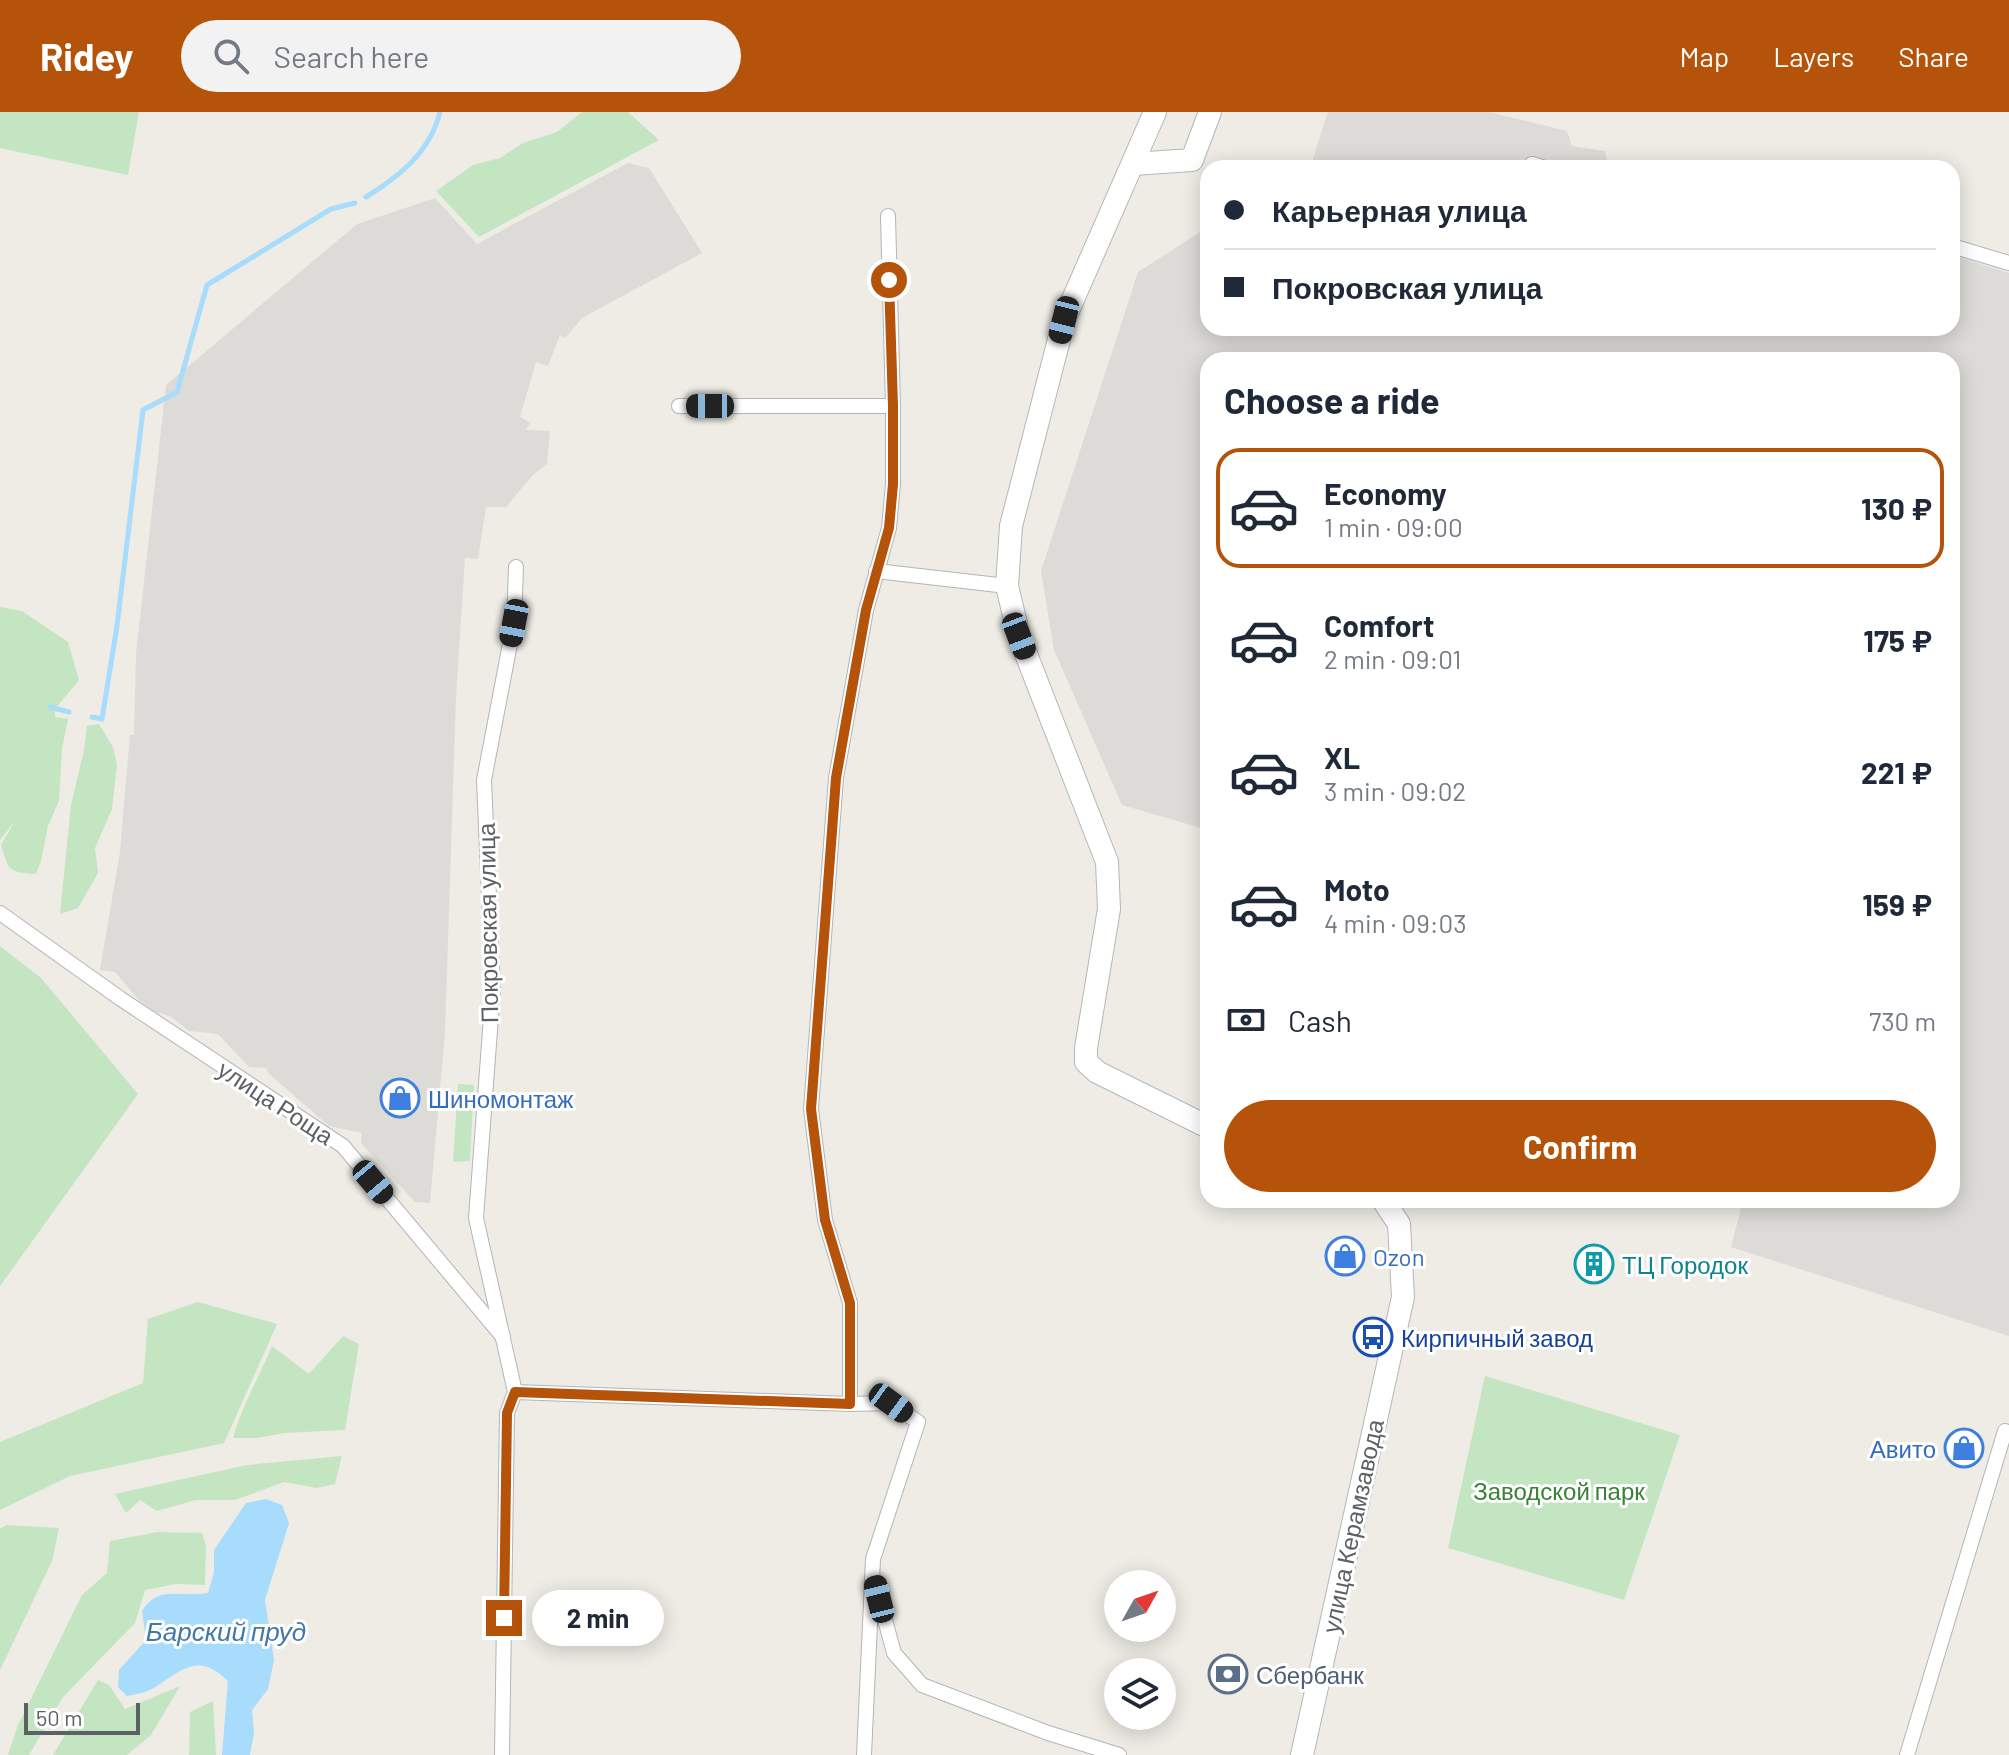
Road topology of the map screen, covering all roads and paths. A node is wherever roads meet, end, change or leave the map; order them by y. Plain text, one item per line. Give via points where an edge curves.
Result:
1 (1155, 112) edge
2 (1210, 112) edge
3 (1133, 164) junction
4 (888, 216) dead end
5 (1960, 248) edge
6 (2009, 263) edge
7 (679, 406) dead end
8 (893, 406) junction
9 (516, 567) dead end
10 (876, 571) junction
11 (1007, 586) junction
12 (0, 913) edge
13 (1200, 1123) edge
14 (1388, 1208) edge
15 (505, 1340) junction
16 (515, 1392) junction
17 (850, 1404) junction
18 (2009, 1433) edge
19 (872, 1572) junction
20 (502, 1755) edge
21 (864, 1755) edge
22 (1119, 1755) edge
23 (1302, 1755) edge
24 (1907, 1755) edge

1 - 3 street
2 - 3 street via 1192,160
3 - 11 street via 1064,320 1011,526
4 - 8 street
5 - 6 street
7 - 8 street
8 - 10 street via 889,528
9 - 15 street, Покровская улица via 514,623 484,780 493,990 476,1218
10 - 11 street
10 - 17 street via 836,778 811,1109 825,1220 850,1303
11 - 13 street via 1019,636 1107,862 1109,909 1086,1062
12 - 15 street, улица Роща via 343,1146
14 - 23 street, улица Керамзавода via 1399,1224 1403,1297
15 - 16 street, Покровская улица
16 - 17 street
16 - 20 street, Покровская улица via 507,1413
17 - 19 street via 891,1403 918,1422
18 - 24 street via 2005,1431
19 - 21 street
19 - 22 street via 894,1653 922,1685

